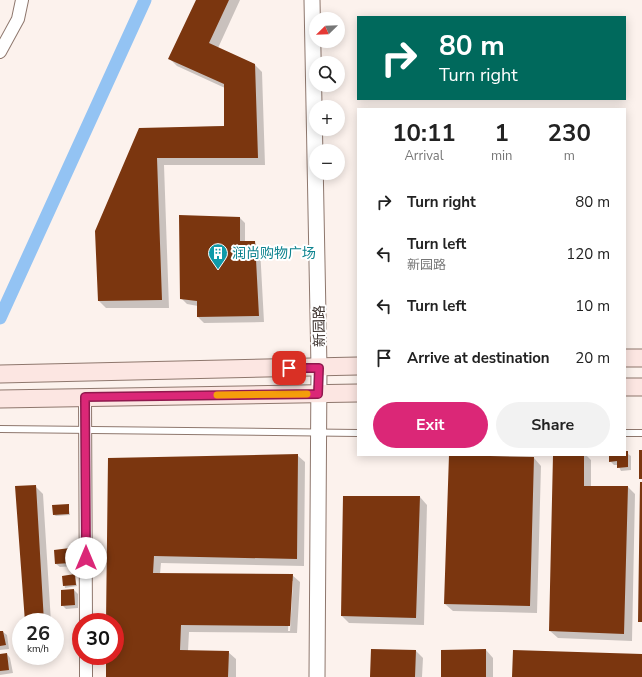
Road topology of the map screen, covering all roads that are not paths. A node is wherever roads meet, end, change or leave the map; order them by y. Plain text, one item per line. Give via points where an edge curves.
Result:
1 (22, 0) edge
2 (312, 0) edge
3 (0, 52) edge
4 (626, 358) edge
5 (642, 358) edge
6 (357, 366) edge
7 (319, 368) junction
8 (0, 374) edge
9 (626, 387) edge
10 (642, 387) edge
11 (357, 393) edge
12 (318, 394) junction
13 (85, 397) junction
14 (0, 399) edge
15 (0, 429) edge
16 (86, 430) junction
17 (320, 433) junction
18 (357, 433) edge
19 (626, 433) edge
20 (642, 433) edge
21 (86, 613) edge
22 (86, 665) edge
23 (86, 677) edge
24 (317, 677) edge

1 - 3 street via 18,19
2 - 7 street, 新园路
4 - 5 main road
6 - 7 main road
7 - 8 main road
7 - 12 street, 新园路
9 - 10 main road
11 - 12 main road
12 - 13 main road
12 - 17 street, 新园路
13 - 14 main road
13 - 16 street
15 - 16 lane
16 - 17 lane
16 - 21 street
17 - 18 lane
17 - 24 street, 新园路
19 - 20 lane
22 - 23 street

